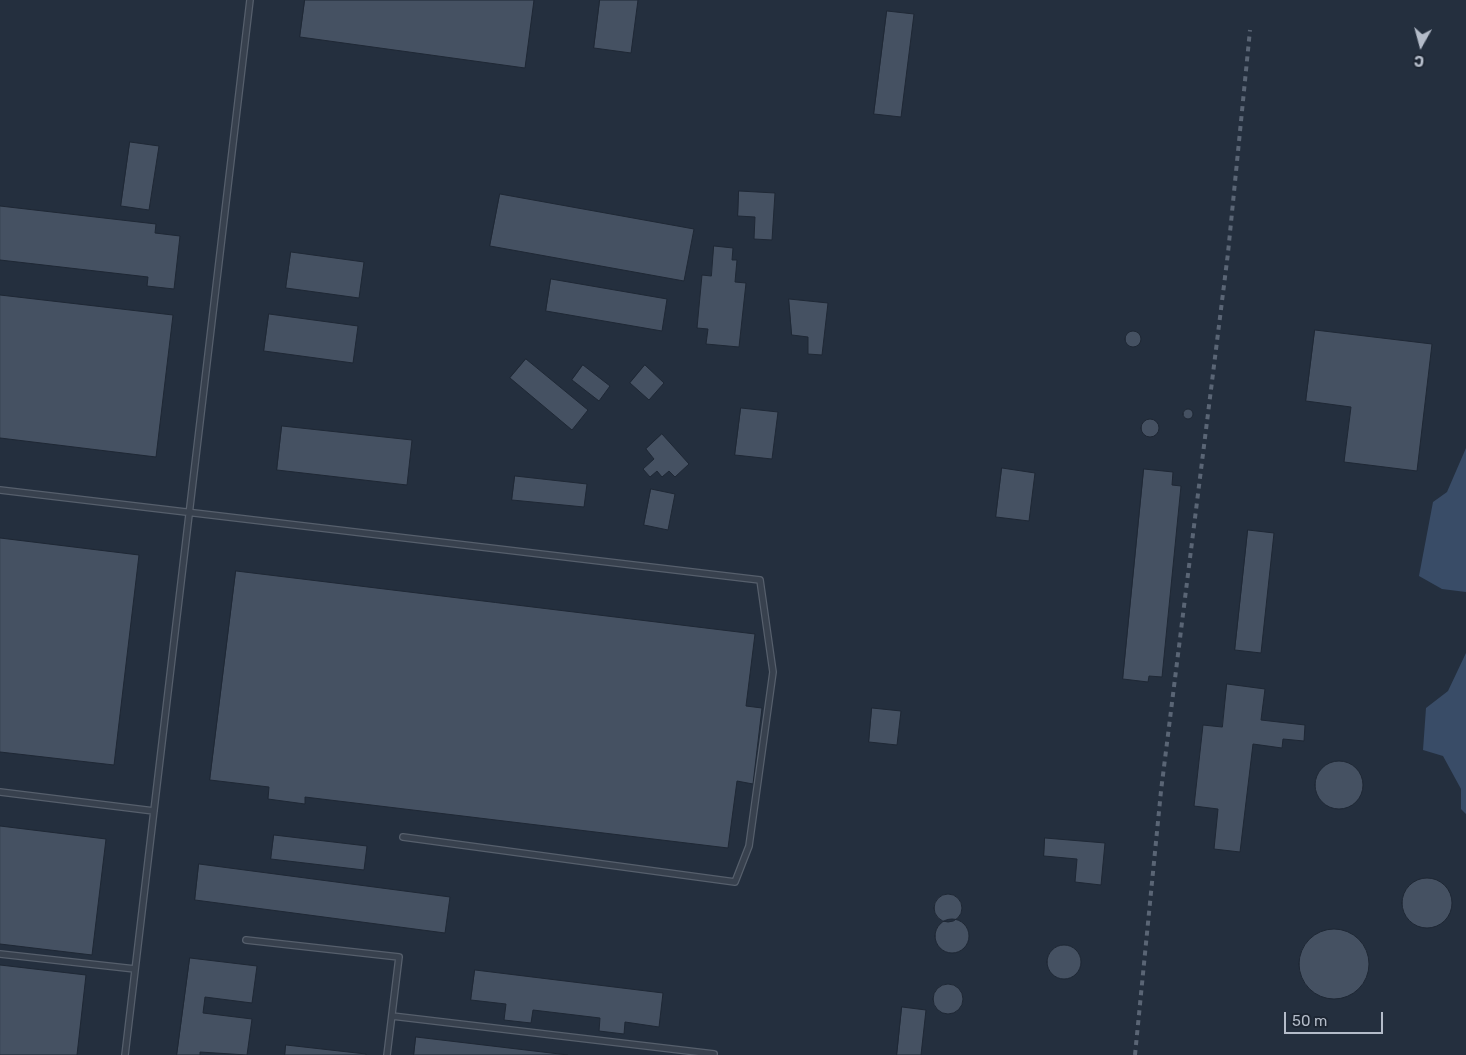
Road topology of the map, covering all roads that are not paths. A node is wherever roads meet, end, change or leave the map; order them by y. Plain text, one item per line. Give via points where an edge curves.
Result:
1 (250, 0) edge
2 (0, 490) edge
3 (189, 512) junction
4 (0, 792) edge
5 (154, 811) junction
6 (403, 837) dead end
7 (246, 940) dead end
8 (0, 954) edge
9 (136, 969) junction
10 (392, 1016) junction
11 (714, 1054) edge
12 (125, 1055) edge
13 (387, 1055) edge

1 - 3 lane
2 - 3 lane
3 - 5 lane
3 - 6 lane via 760,580 773,672 749,846 735,882
4 - 5 lane
5 - 9 lane
7 - 10 lane via 399,957
8 - 9 lane
9 - 12 lane
10 - 11 lane
10 - 13 lane

